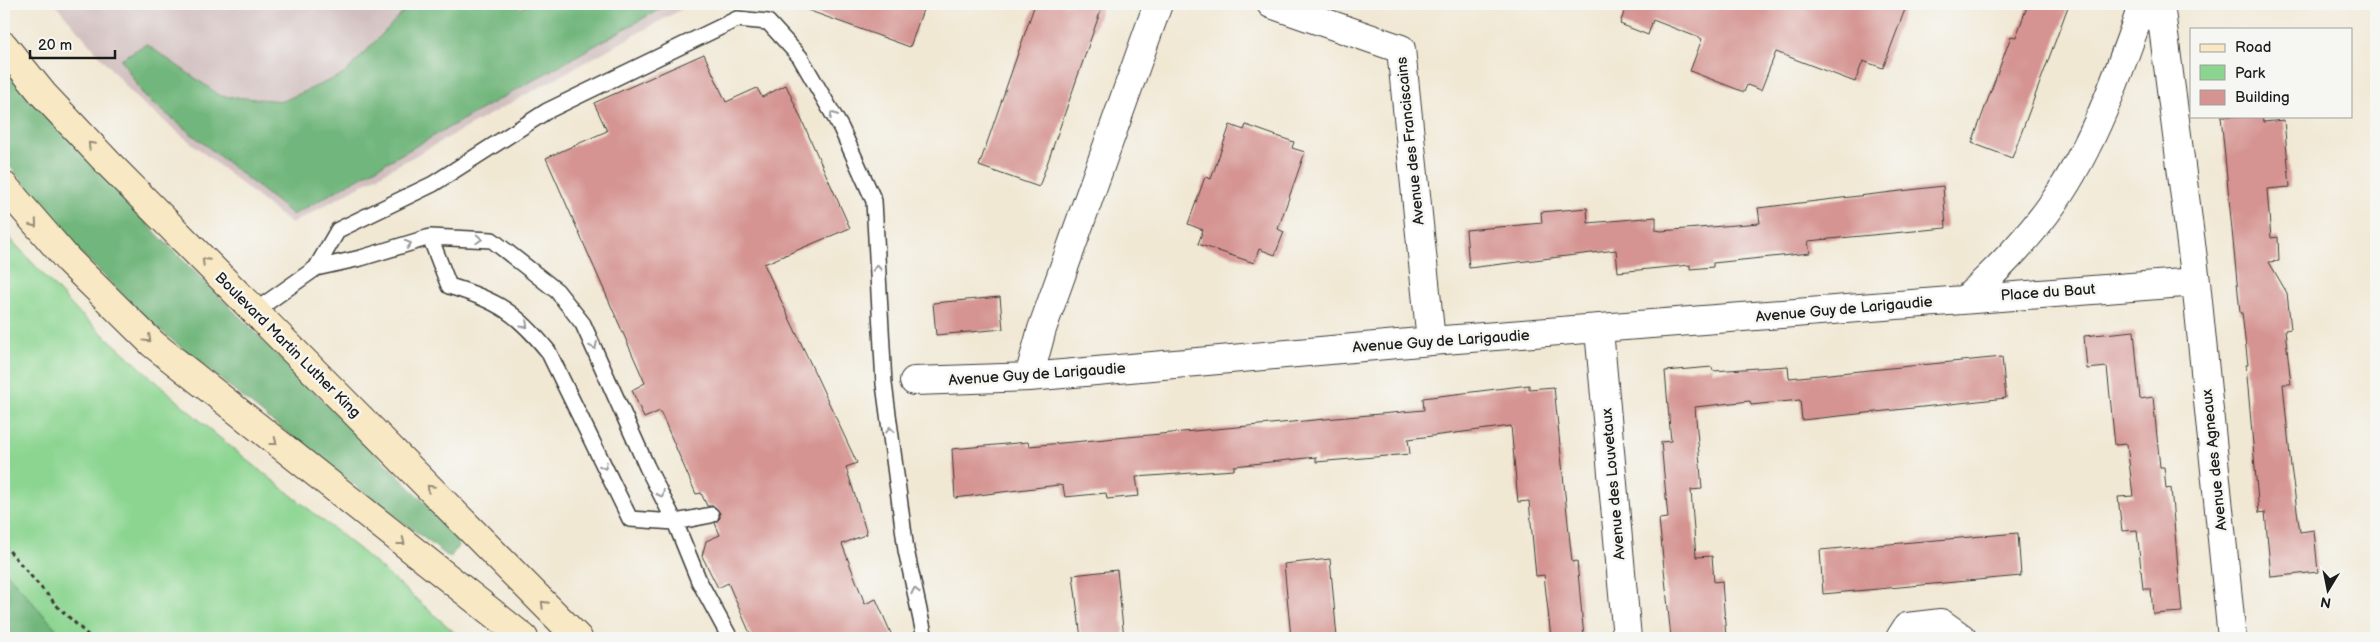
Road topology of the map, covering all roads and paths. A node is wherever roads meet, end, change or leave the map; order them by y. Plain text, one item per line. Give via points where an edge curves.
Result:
1 (1158, 4) edge
2 (1270, 4) edge
3 (2143, 4) edge
4 (2160, 4) edge
5 (4, 46) edge
6 (4, 186) edge
7 (430, 237) junction
8 (316, 268) junction
9 (2196, 282) junction
10 (1967, 298) junction
11 (255, 311) junction
12 (1599, 330) junction
13 (1431, 341) junction
14 (1029, 377) junction
15 (914, 381) joint
16 (884, 384) junction
17 (711, 515) dead end
18 (675, 522) junction
19 (4, 545) edge
20 (91, 638) edge
21 (524, 638) edge
22 (578, 638) edge
23 (730, 638) edge
24 (925, 638) edge
25 (1627, 638) edge
26 (1900, 638) edge
27 (1962, 638) edge
28 (2232, 638) edge

1 - 14 street via 1042,329
2 - 13 street, Avenue des Franciscains via 1401,49
3 - 10 street, Place du Baut via 2122,64 2085,148 2055,202 2009,259
4 - 9 street
11 -> 5 main road, Boulevard Martin Luther King via 74,127
6 -> 21 main road via 68,260 153,344
8 -> 7 lane
7 -> 18 lane via 492,240 557,291 583,324
7 -> 18 lane via 449,286 507,309 548,351 630,519
8 - 11 lane
16 -> 8 lane via 874,201 841,128 800,57 768,22 736,19 547,111 433,184 338,230
9 - 10 street, Place du Baut
9 - 28 street, Avenue des Agneaux
10 - 12 street, Avenue Guy de Larigaudie
22 -> 11 main road, Boulevard Martin Luther King
12 - 13 street, Avenue Guy de Larigaudie
12 - 25 street, Avenue des Louvetaux
13 - 14 street, Avenue Guy de Larigaudie
14 - 15 street, Avenue Guy de Larigaudie
15 - 16 lane
24 -> 16 lane via 906,550
17 - 18 lane
18 - 23 lane via 700,581
19 - 20 path via 59,608
26 - 27 street via 1907,627 1941,624

